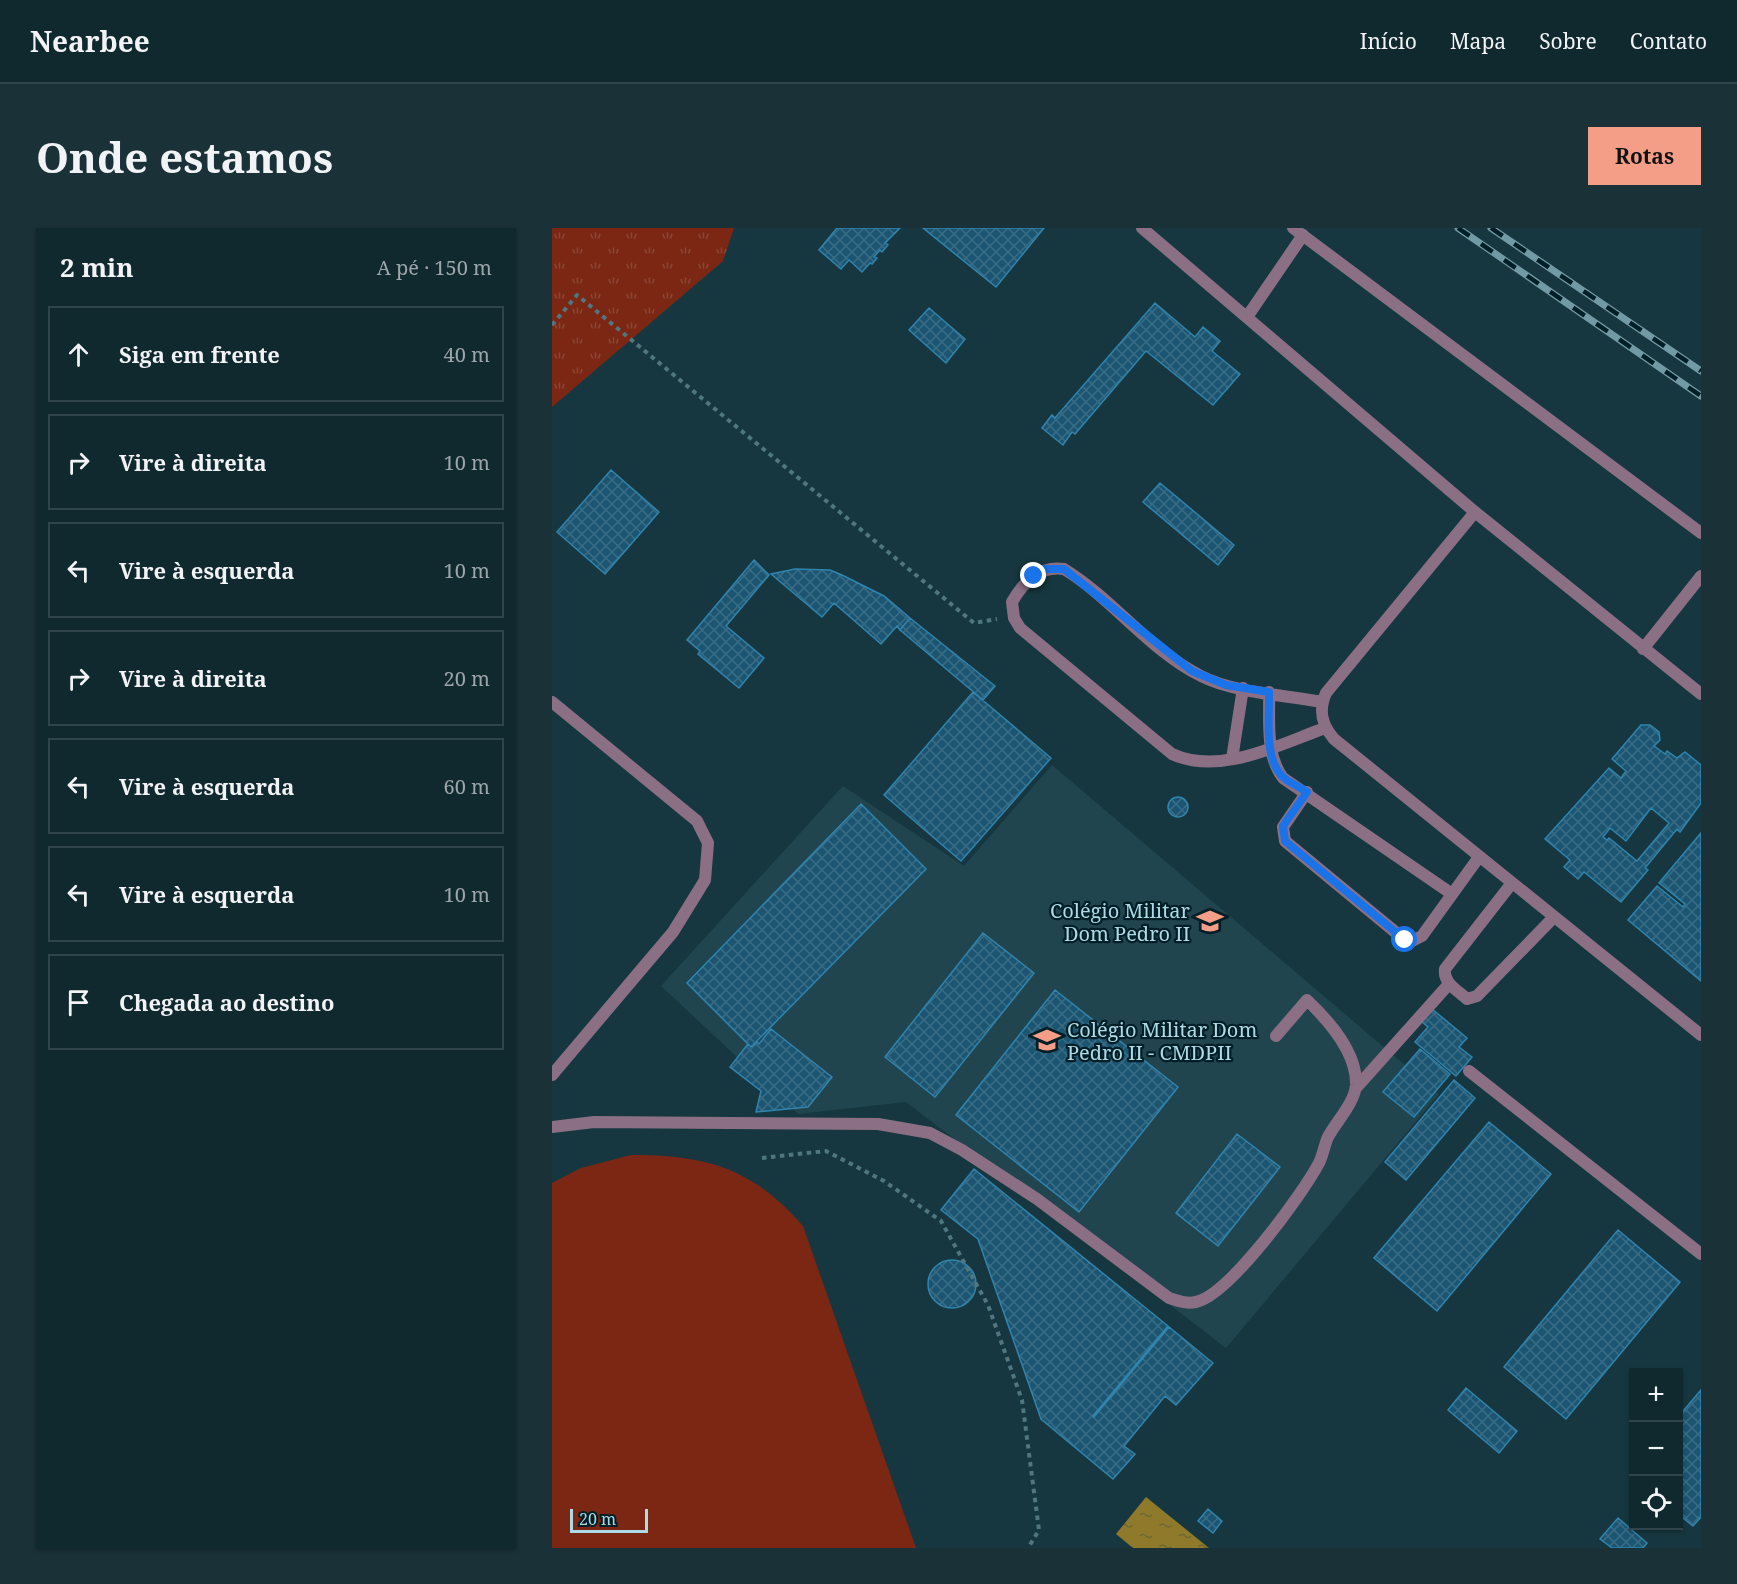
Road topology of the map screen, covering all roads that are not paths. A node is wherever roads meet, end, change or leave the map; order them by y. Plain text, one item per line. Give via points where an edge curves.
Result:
1 (1142, 228) edge
2 (1298, 231) edge
3 (1247, 316) junction
4 (1475, 512) junction
5 (1701, 532) edge
6 (1701, 576) edge
7 (1643, 649) junction
8 (1243, 688) junction
9 (1269, 692) junction
10 (1701, 694) edge
11 (552, 702) edge
12 (1322, 702) junction
13 (1324, 728) junction
14 (1270, 748) junction
15 (1232, 759) junction
16 (1307, 792) junction
17 (1479, 857) junction
18 (1512, 883) junction
19 (1452, 894) junction
20 (1554, 917) junction
21 (1449, 984) junction
22 (1701, 1035) edge
23 (1276, 1036) dead end
24 (1469, 1071) dead end
25 (552, 1075) edge
26 (1356, 1088) junction
27 (552, 1126) edge
28 (1701, 1254) edge

1 - 3 street
2 - 3 street
2 - 5 street
3 - 4 street
4 - 7 street
4 - 12 street
6 - 7 street
7 - 10 street
8 - 9 street
8 - 15 street
8 - 15 street via 1192,671 1064,569 1044,569 1012,602 1020,628 1172,754 1197,763
9 - 12 street
9 - 14 street
11 - 25 street via 697,821 708,843 705,880 673,932
12 - 13 street
13 - 14 street
13 - 17 street
14 - 15 street
14 - 16 street via 1283,778
16 - 19 street
16 - 19 street via 1283,826 1285,841 1405,940 1422,936
17 - 18 street
17 - 19 street
18 - 20 street
18 - 21 street via 1445,969
20 - 21 street via 1477,996 1467,999
20 - 22 street
21 - 26 street
23 - 26 street via 1307,1000 1334,1028 1355,1070
24 - 28 street
26 - 27 street via 1310,1179 1233,1278 1215,1294 1185,1304 1170,1298 1037,1199 930,1133 878,1124 594,1122

